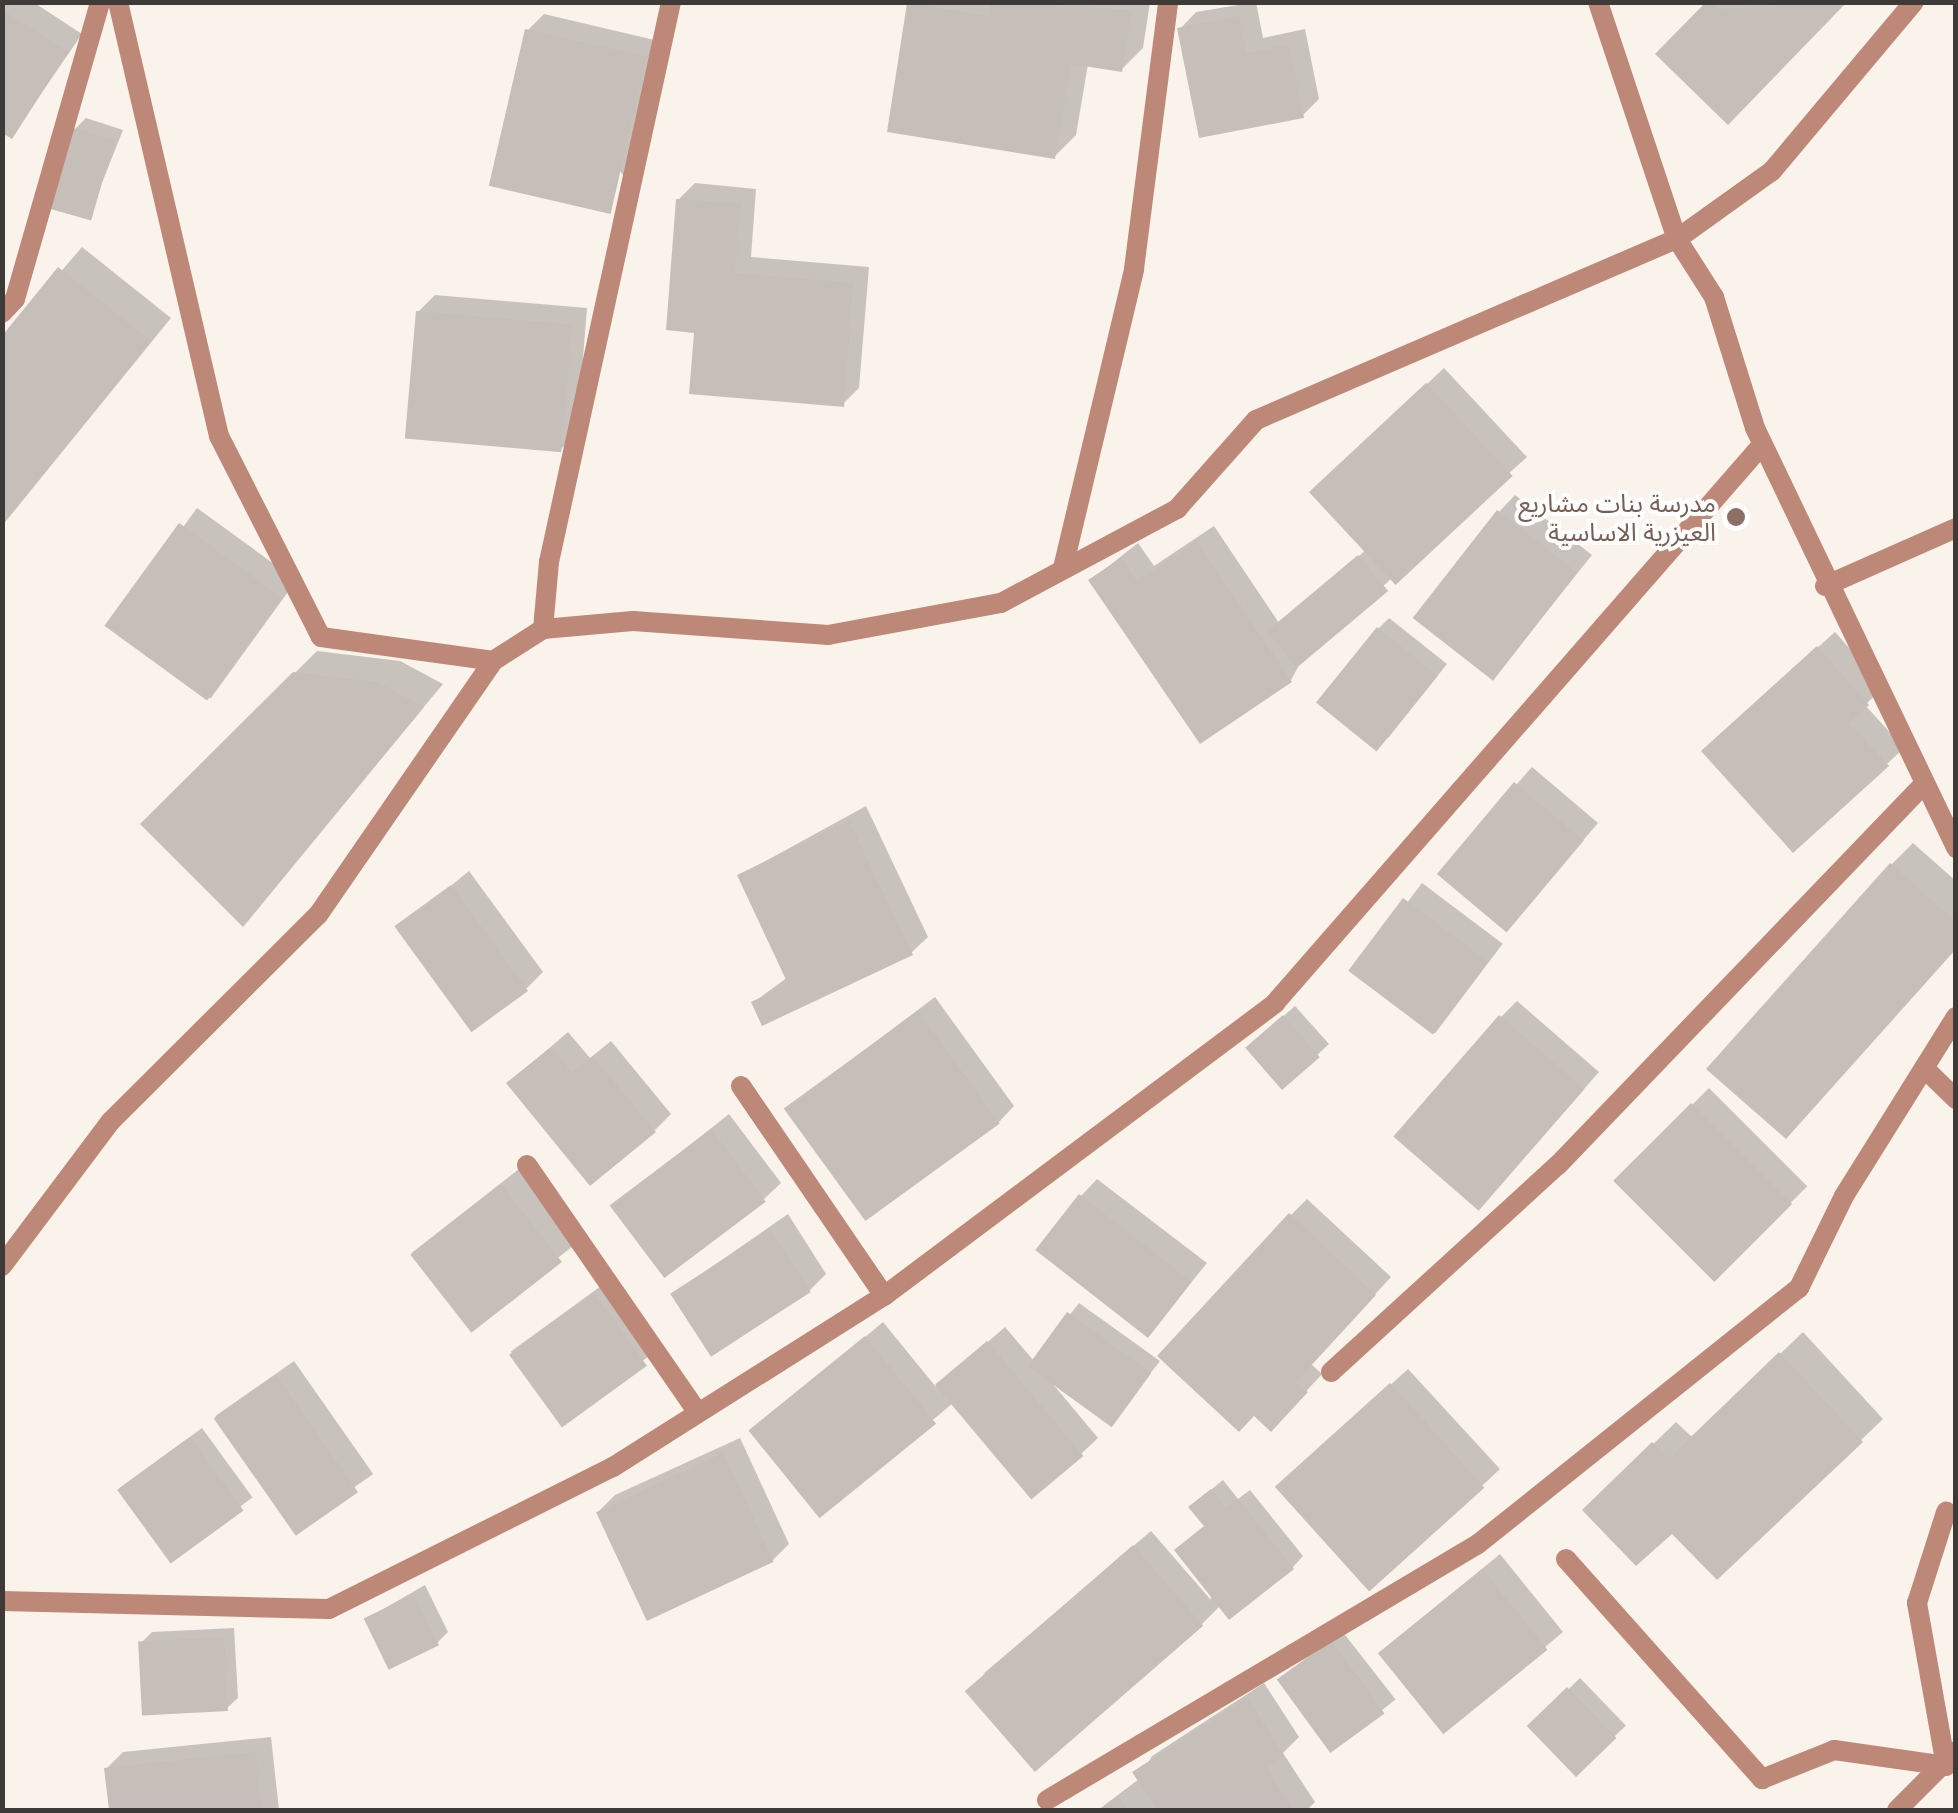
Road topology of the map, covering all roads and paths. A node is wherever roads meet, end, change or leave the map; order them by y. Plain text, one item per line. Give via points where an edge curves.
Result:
1 (100, 2) edge
2 (118, 2) edge
3 (671, 2) edge
4 (1168, 2) edge
5 (1598, 2) edge
6 (1914, 2) edge
7 (1676, 240) junction
8 (2, 313) edge
9 (1762, 444) junction
10 (1956, 528) edge
11 (1062, 568) junction
12 (1825, 586) junction
13 (542, 630) junction
14 (492, 661) junction
15 (1923, 786) junction
16 (1956, 848) edge
17 (1956, 1017) edge
18 (1924, 1068) junction
19 (741, 1086) dead end
20 (1956, 1099) edge
21 (526, 1165) dead end
22 (2, 1266) edge
23 (884, 1296) junction
24 (1331, 1372) dead end
25 (698, 1413) junction
26 (1946, 1512) dead end
27 (1566, 1560) dead end
28 (2, 1601) edge
29 (1951, 1759) edge
30 (1047, 1800) dead end
31 (1897, 1810) edge

1 - 8 street via 14,299
2 - 14 street via 219,436 320,636
3 - 13 street
4 - 11 street via 1134,269
5 - 7 street
6 - 7 street via 1772,171
7 - 9 street via 1714,297
7 - 11 street via 1256,420 1177,508
9 - 12 street
9 - 23 street via 1274,1003
10 - 12 street
11 - 13 street via 1001,603 828,636 633,622
12 - 15 street
13 - 14 street
14 - 22 street via 318,916 112,1120
15 - 16 street
15 - 24 street via 1558,1165
17 - 18 street
18 - 20 street
18 - 30 street via 1800,1288 1692,1379 1478,1544
19 - 23 street
21 - 25 street
23 - 25 street
25 - 28 street via 613,1467 330,1609
26 - 29 street via 1918,1603
27 - 29 street via 1762,1779 1834,1750
29 - 31 street

